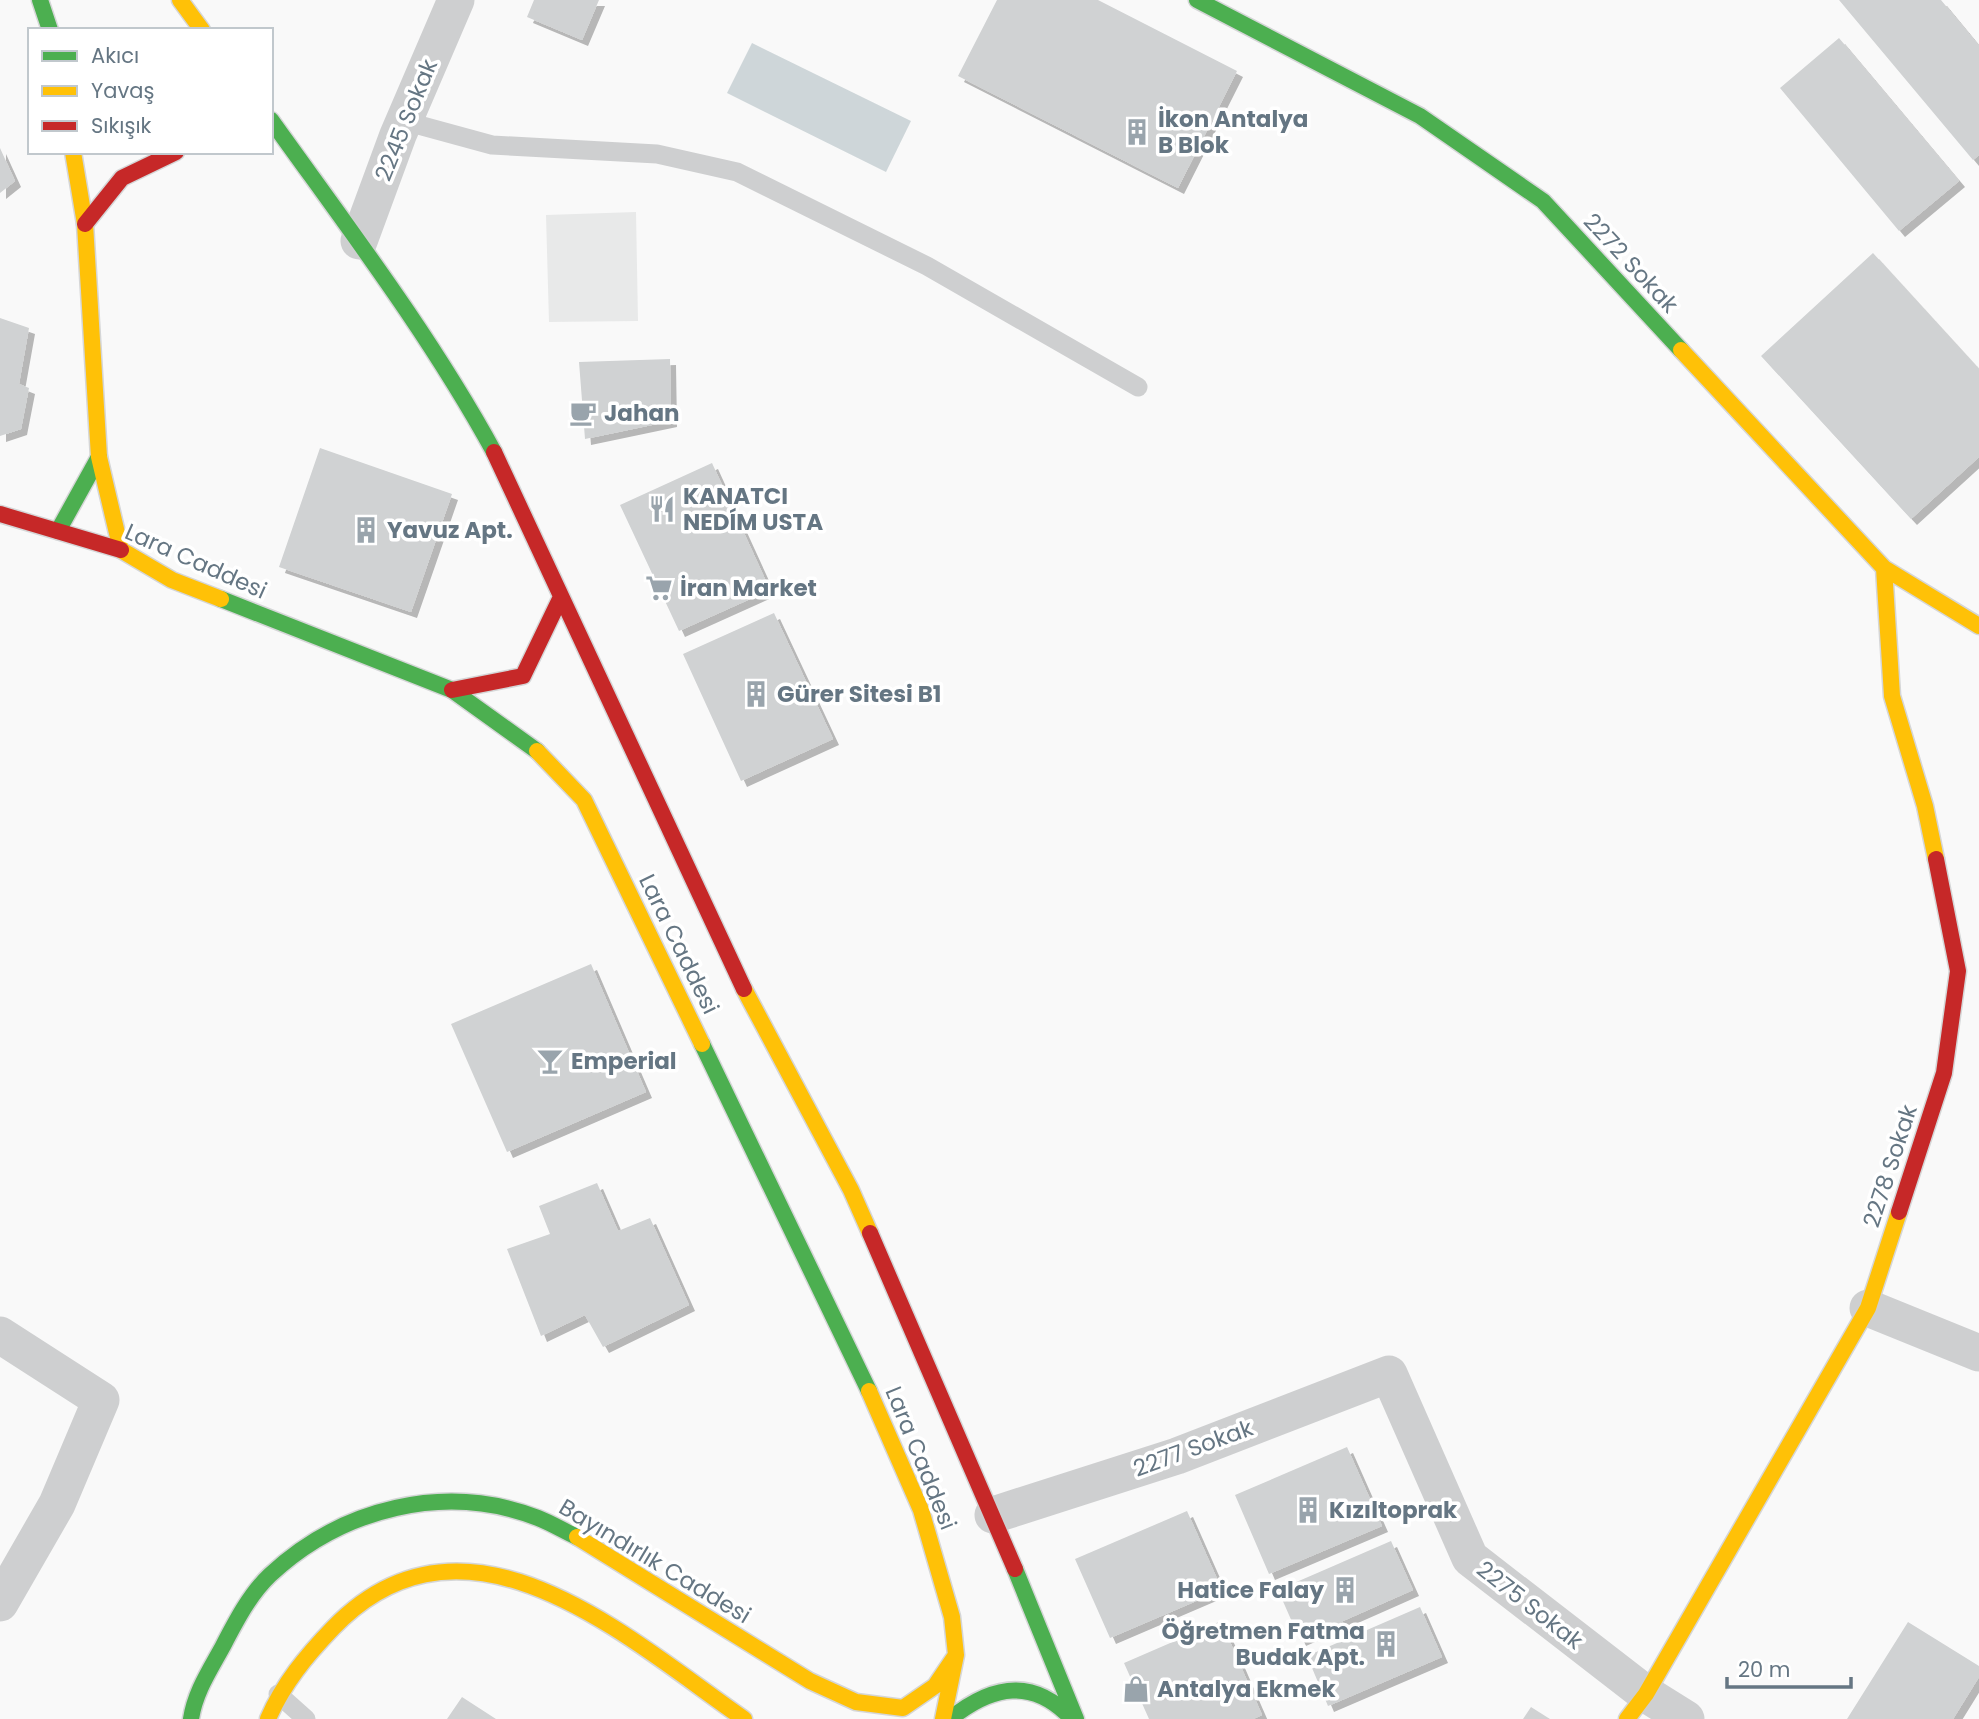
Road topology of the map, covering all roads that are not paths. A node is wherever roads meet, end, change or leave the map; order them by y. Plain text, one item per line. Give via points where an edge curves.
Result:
1 (40, 0) edge
2 (180, 0) edge
3 (456, 0) edge
4 (1197, 0) edge
5 (49, 28) edge
6 (201, 28) edge
7 (404, 121) junction
8 (273, 126) edge
9 (73, 154) edge
10 (172, 154) edge
11 (85, 224) junction
12 (359, 242) junction
13 (1138, 387) dead end
14 (99, 457) junction
15 (0, 514) edge
16 (58, 531) junction
17 (121, 550) junction
18 (1884, 568) junction
19 (560, 599) junction
20 (1979, 626) edge
21 (452, 690) junction
22 (1868, 1308) junction
23 (0, 1335) edge
24 (1979, 1353) edge
25 (1390, 1374) joint
26 (993, 1515) junction
27 (0, 1603) edge
28 (956, 1656) junction
29 (990, 1692) junction
30 (278, 1694) junction
31 (948, 1699) junction
32 (1636, 1706) edge
33 (903, 1708) junction
34 (191, 1719) edge
35 (268, 1719) edge
36 (306, 1719) edge
37 (744, 1719) edge
38 (943, 1719) edge
39 (950, 1719) edge
40 (1074, 1719) edge
41 (1686, 1719) edge

1 - 5 main road
2 - 6 main road
3 - 7 street, 2245 Sokak
4 - 18 main road, 2272 Sokak via 1420,116 1543,201
7 - 12 street, 2245 Sokak
7 - 13 lane via 492,145 657,155 737,172 927,267
8 - 12 main road
9 - 11 main road
10 - 11 main road via 122,178
11 - 14 main road
12 - 19 main road via 461,393 509,479
14 - 16 main road
14 - 17 main road
15 - 16 main road, Lara Caddesi
16 - 17 main road, Lara Caddesi
17 - 21 main road, Lara Caddesi via 172,580
18 - 20 main road, 2272 Sokak
18 - 22 main road, 2278 Sokak via 1892,696 1925,806 1958,971 1944,1073
19 - 21 main road via 523,676
19 - 26 main road via 742,985 850,1190
21 - 28 main road, Lara Caddesi via 538,752 584,800 891,1436 921,1510 952,1617
22 - 24 street
22 - 32 main road, 2278 Sokak
23 - 27 street via 101,1400 57,1504
25 - 26 street, 2277 Sokak via 1177,1456
25 - 32 street, 2275 Sokak via 1470,1558
26 - 40 main road
28 - 31 main road, Lara Caddesi
28 - 33 main road via 935,1686
29 - 31 main road, Bayındırlık Caddesi
29 - 39 main road via 967,1702
29 - 40 main road, Bayındırlık Caddesi via 1017,1689 1044,1695
30 - 35 main road
30 - 36 lane
30 - 37 main road via 316,1645 353,1608 391,1583 448,1572 494,1573 565,1599
31 - 33 main road, Bayındırlık Caddesi
31 - 38 main road, Lara Caddesi
32 - 41 street, 2275 Sokak
33 - 34 main road, Bayındırlık Caddesi via 856,1702 810,1681 588,1543 538,1518 485,1504 426,1502 370,1513 317,1538 269,1576 240,1613 194,1701

